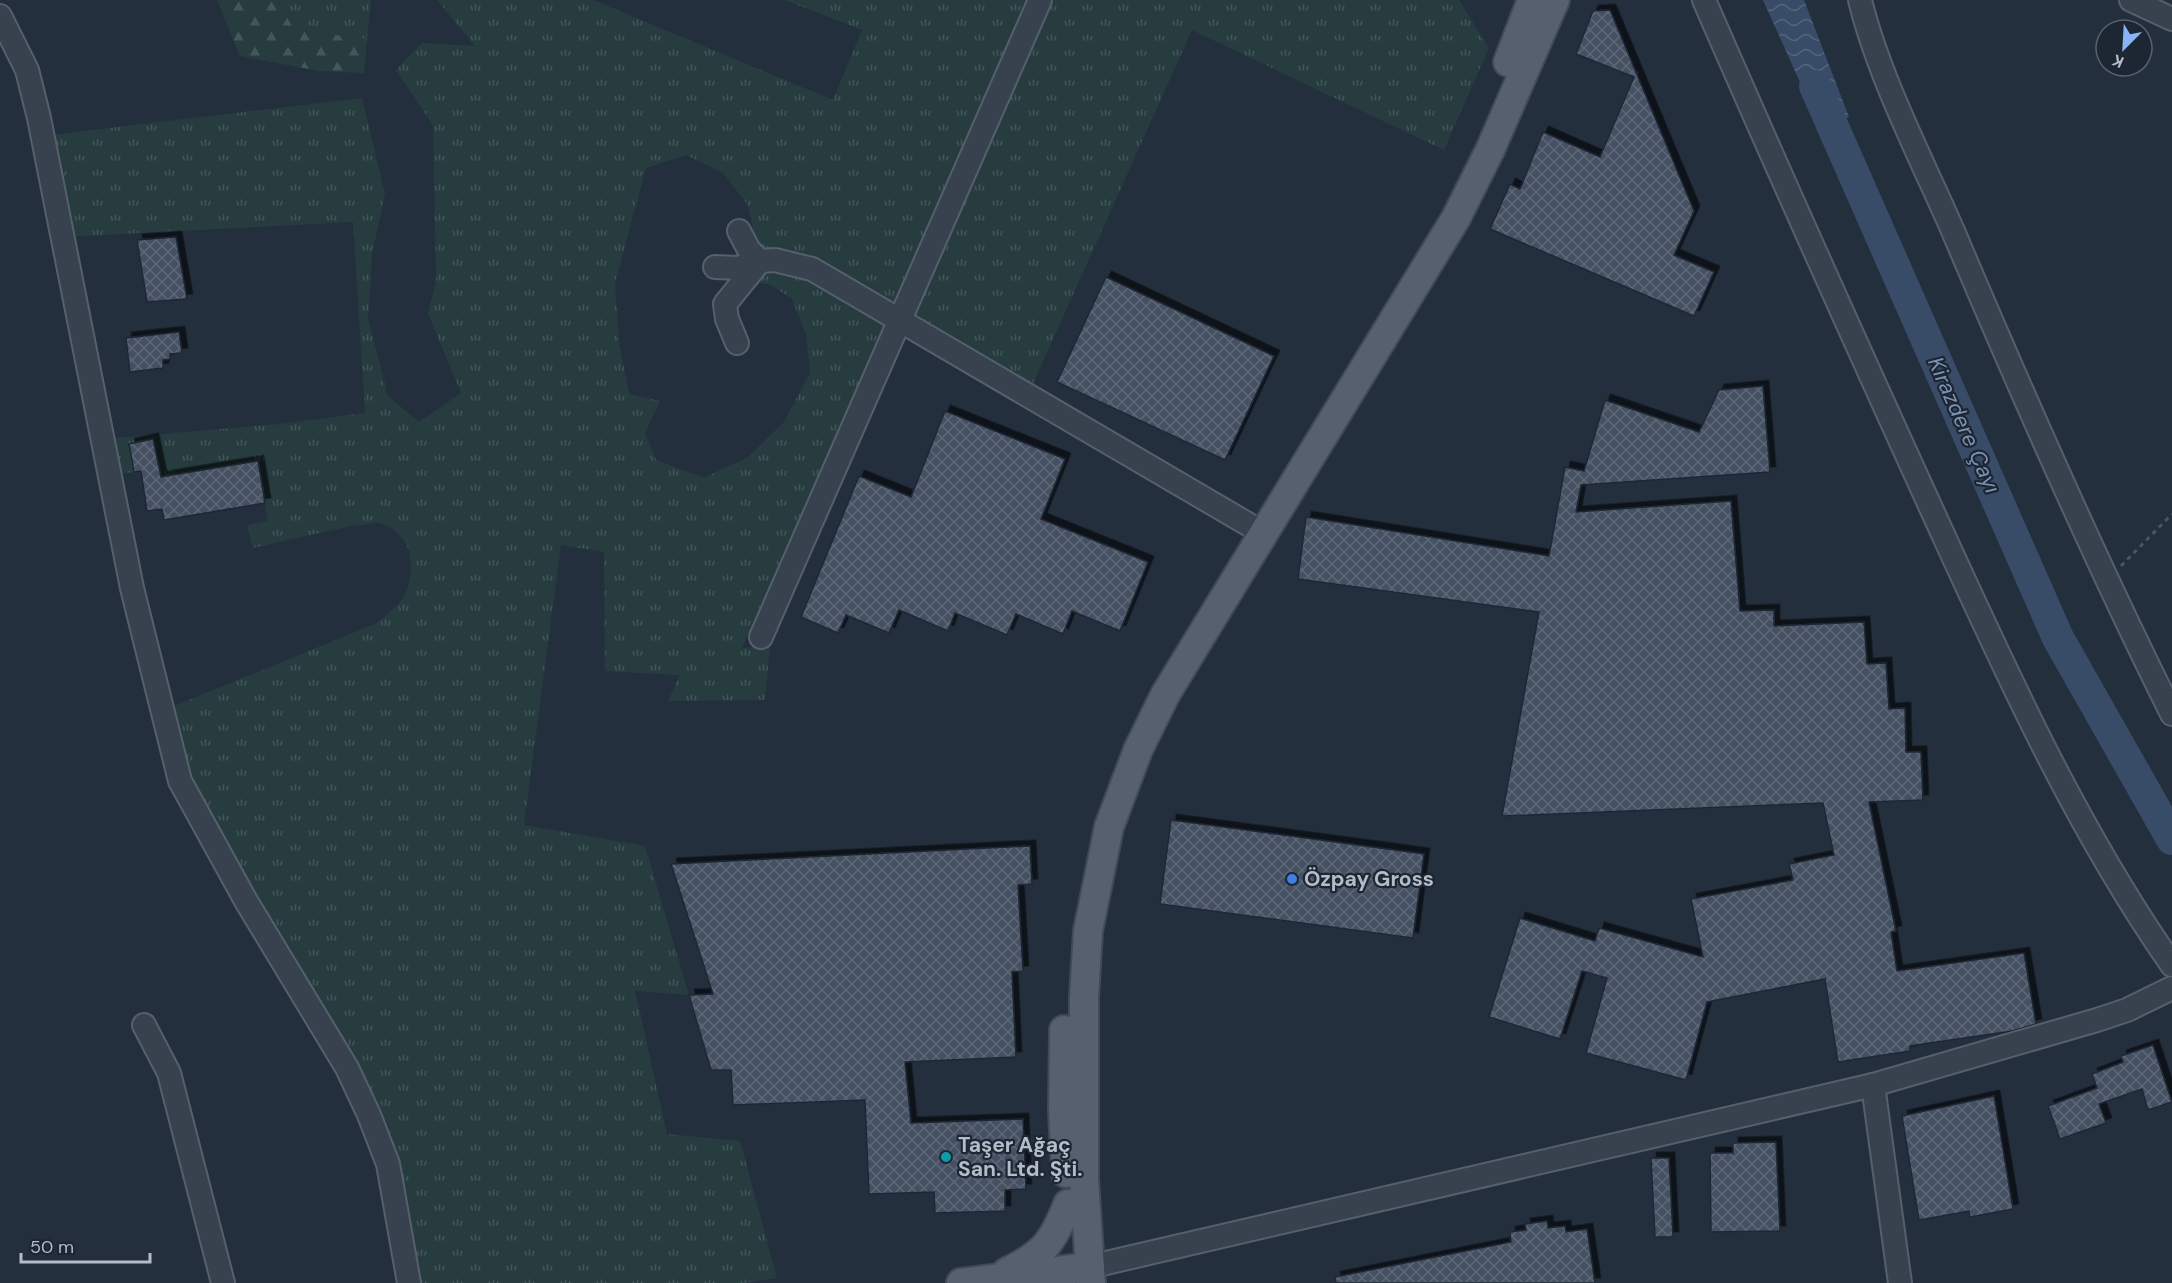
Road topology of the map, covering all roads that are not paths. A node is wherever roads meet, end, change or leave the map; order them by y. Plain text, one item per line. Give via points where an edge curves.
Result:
1 (1040, 0) edge
2 (1532, 0) edge
3 (1555, 0) edge
4 (1704, 0) edge
5 (1860, 0) edge
6 (2131, 0) edge
7 (0, 16) edge
8 (2172, 19) edge
9 (739, 231) dead end
10 (760, 261) junction
11 (715, 267) dead end
12 (898, 320) junction
13 (737, 343) dead end
14 (1256, 529) junction
15 (760, 637) dead end
16 (2172, 714) edge
17 (2172, 965) edge
18 (2172, 988) edge
19 (144, 1025) dead end
20 (1873, 1085) junction
21 (1068, 1204) junction
22 (1081, 1276) edge
23 (1001, 1281) edge
24 (223, 1283) edge
25 (409, 1283) edge
26 (961, 1283) edge
27 (1900, 1283) edge

1 - 12 street
2 - 14 main road via 1454,188
3 - 14 main road via 1456,218
4 - 17 street via 2014,690 2093,843
5 - 16 street via 1883,69 1968,267
6 - 8 street
7 - 25 street via 27,70 39,118 132,588 180,781 346,1068 369,1115 388,1164
9 - 10 street
10 - 11 street via 738,268
10 - 12 street via 812,269
10 - 13 street via 725,304
12 - 14 street
12 - 15 street
14 - 21 main road via 1160,671 1136,715 1110,772 1090,838 1072,928 1064,1034
14 - 22 main road via 1153,717 1122,789 1101,859 1088,931 1083,1029
18 - 20 street via 2097,1020
19 - 24 street via 169,1073
20 - 22 street
20 - 27 street
21 - 22 main road
21 - 23 main road via 1056,1233 1043,1251
22 - 23 main road
23 - 26 main road

